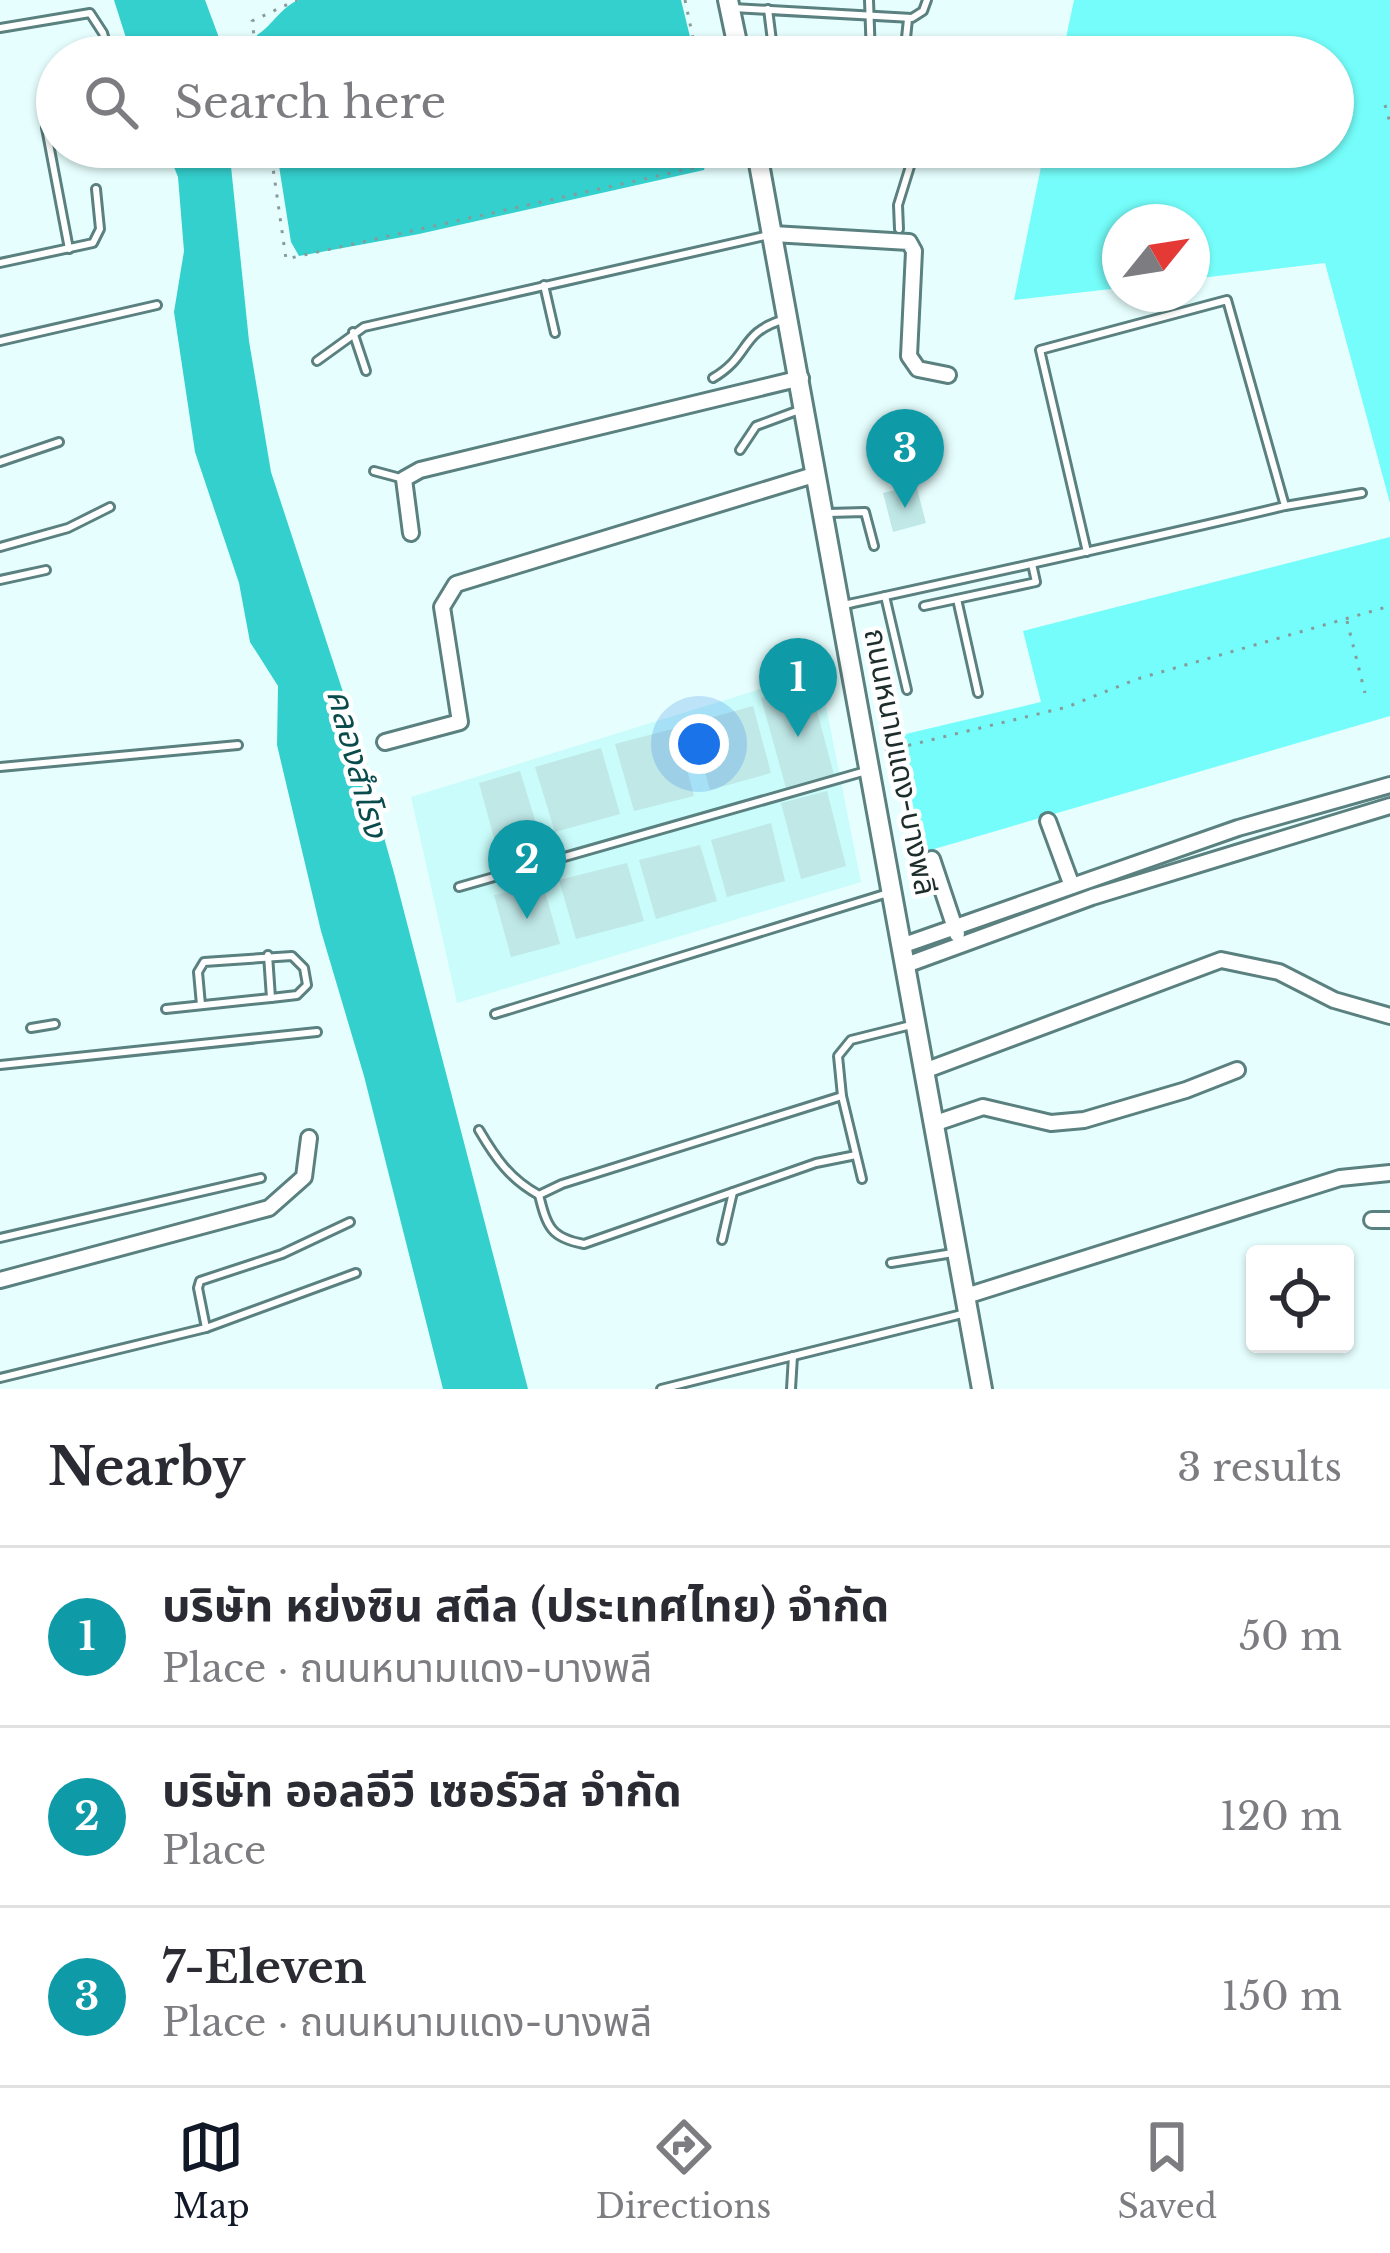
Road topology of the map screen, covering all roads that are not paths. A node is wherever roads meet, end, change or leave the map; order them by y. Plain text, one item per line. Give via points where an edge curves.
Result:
1 (801, 0) edge
2 (869, 0) edge
3 (927, 0) edge
4 (729, 4) edge
5 (768, 10) junction
6 (799, 10) junction
7 (870, 13) junction
8 (908, 17) junction
9 (0, 28) edge
10 (105, 36) edge
11 (736, 36) edge
12 (771, 36) edge
13 (871, 36) edge
14 (906, 36) edge
15 (54, 168) edge
16 (760, 168) edge
17 (909, 168) edge
18 (96, 189) dead end
19 (899, 229) dead end
20 (773, 234) junction
21 (70, 249) junction
22 (0, 263) edge
23 (544, 285) junction
24 (157, 305) dead end
25 (788, 318) junction
26 (352, 332) junction
27 (555, 332) dead end
28 (0, 341) edge
29 (317, 361) dead end
30 (365, 371) dead end
31 (948, 375) dead end
32 (713, 377) dead end
33 (801, 378) junction
34 (806, 408) junction
35 (59, 442) dead end
36 (740, 450) dead end
37 (0, 462) edge
38 (374, 471) dead end
39 (817, 474) junction
40 (404, 479) junction
41 (1362, 493) dead end
42 (1285, 506) junction
43 (110, 507) dead end
44 (824, 514) junction
45 (411, 533) dead end
46 (874, 546) dead end
47 (0, 547) edge
48 (1087, 552) junction
49 (1032, 564) junction
50 (46, 570) dead end
51 (0, 580) edge
52 (885, 596) junction
53 (957, 599) junction
54 (840, 606) junction
55 (924, 606) dead end
56 (907, 691) dead end
57 (978, 693) dead end
58 (386, 742) dead end
59 (238, 746) dead end
60 (868, 763) junction
61 (0, 767) edge
62 (1390, 785) edge
63 (1390, 806) edge
64 (1048, 821) dead end
65 (932, 860) dead end
66 (1072, 886) junction
67 (459, 887) dead end
68 (893, 891) junction
69 (955, 927) junction
70 (961, 945) junction
71 (905, 955) junction
72 (268, 956) junction
73 (271, 998) junction
74 (202, 1005) junction
75 (166, 1009) dead end
76 (495, 1014) dead end
77 (1390, 1016) edge
78 (56, 1024) dead end
79 (914, 1024) junction
80 (31, 1028) dead end
81 (317, 1032) dead end
82 (0, 1065) edge
83 (1237, 1070) dead end
84 (924, 1071) junction
85 (842, 1096) junction
86 (933, 1124) junction
87 (479, 1130) dead end
88 (309, 1138) dead end
89 (856, 1155) junction
90 (1390, 1174) edge
91 (261, 1178) dead end
92 (862, 1179) dead end
93 (733, 1192) junction
94 (539, 1195) junction
95 (1372, 1220) dead end
96 (1390, 1220) edge
97 (350, 1222) dead end
98 (0, 1238) edge
99 (722, 1240) dead end
100 (958, 1252) junction
101 (892, 1263) dead end
102 (356, 1273) dead end
103 (0, 1280) edge
104 (968, 1304) junction
105 (206, 1328) junction
106 (793, 1356) junction
107 (0, 1378) edge
108 (661, 1389) edge
109 (791, 1389) edge
110 (982, 1389) edge

1 - 6 lane
2 - 7 lane
3 - 8 lane
4 - 5 lane
4 - 11 main road
5 - 6 lane
5 - 12 lane
6 - 7 lane
7 - 8 lane
7 - 13 lane
8 - 14 lane
9 - 10 lane via 91,13
15 - 21 lane
16 - 20 main road, ถนนหนามแดง-บางพลี
17 - 19 lane
18 - 21 lane via 98,237
20 - 23 lane
20 - 25 main road, ถนนหนามแดง-บางพลี
20 - 31 street via 910,242 909,356 918,369
21 - 22 lane
23 - 26 lane
23 - 27 lane
24 - 28 lane
25 - 32 lane via 756,331 733,366
25 - 33 main road, ถนนหนามแดง-บางพลี
26 - 29 lane
26 - 30 lane
33 - 34 main road, ถนนหนามแดง-บางพลี
33 - 40 street via 446,461
34 - 36 lane via 756,426
34 - 39 main road, ถนนหนามแดง-บางพลี
35 - 37 lane
38 - 40 lane
39 - 44 main road, ถนนหนามแดง-บางพลี
39 - 58 street via 456,584 442,607 460,722
40 - 45 street
41 - 42 lane
42 - 48 lane
42 - 48 lane via 1226,300 1040,350
43 - 47 lane
44 - 46 lane via 865,512
44 - 54 main road, ถนนหนามแดง-บางพลี
48 - 49 lane
49 - 52 lane
49 - 53 lane via 1036,582
50 - 51 lane
52 - 54 lane
52 - 56 lane
53 - 55 lane
53 - 57 lane
54 - 60 main road, ถนนหนามแดง-บางพลี
59 - 61 lane
60 - 67 lane
60 - 68 main road, ถนนหนามแดง-บางพลี
62 - 66 street
63 - 70 street
64 - 66 street
65 - 69 street
66 - 69 street
68 - 71 main road, ถนนหนามแดง-บางพลี
68 - 76 lane
69 - 70 street
69 - 71 street
70 - 71 street
71 - 79 main road, ถนนหนามแดง-บางพลี
72 - 73 lane
72 - 73 lane via 292,956 307,978 297,995
72 - 74 lane via 204,962
73 - 74 lane
74 - 75 lane
77 - 84 street via 1279,972 1221,960
78 - 80 lane
79 - 84 main road, ถนนหนามแดง-บางพลี
79 - 85 lane via 844,1046
81 - 82 lane
83 - 86 street via 1084,1120 1051,1123 983,1107
84 - 86 main road, ถนนหนามแดง-บางพลี
85 - 89 lane
85 - 94 lane
86 - 100 main road, ถนนหนามแดง-บางพลี
87 - 94 lane via 508,1173
88 - 103 street via 304,1177 269,1208
89 - 92 lane
89 - 93 lane
90 - 104 street via 1340,1178
91 - 98 lane
93 - 94 lane via 584,1244 553,1232
93 - 99 lane
95 - 96 street
97 - 105 lane via 200,1281
100 - 101 lane
100 - 104 main road, ถนนหนามแดง-บางพลี
102 - 105 lane
104 - 106 lane
104 - 110 main road, ถนนหนามแดง-บางพลี
105 - 107 lane
106 - 108 lane
106 - 109 lane

